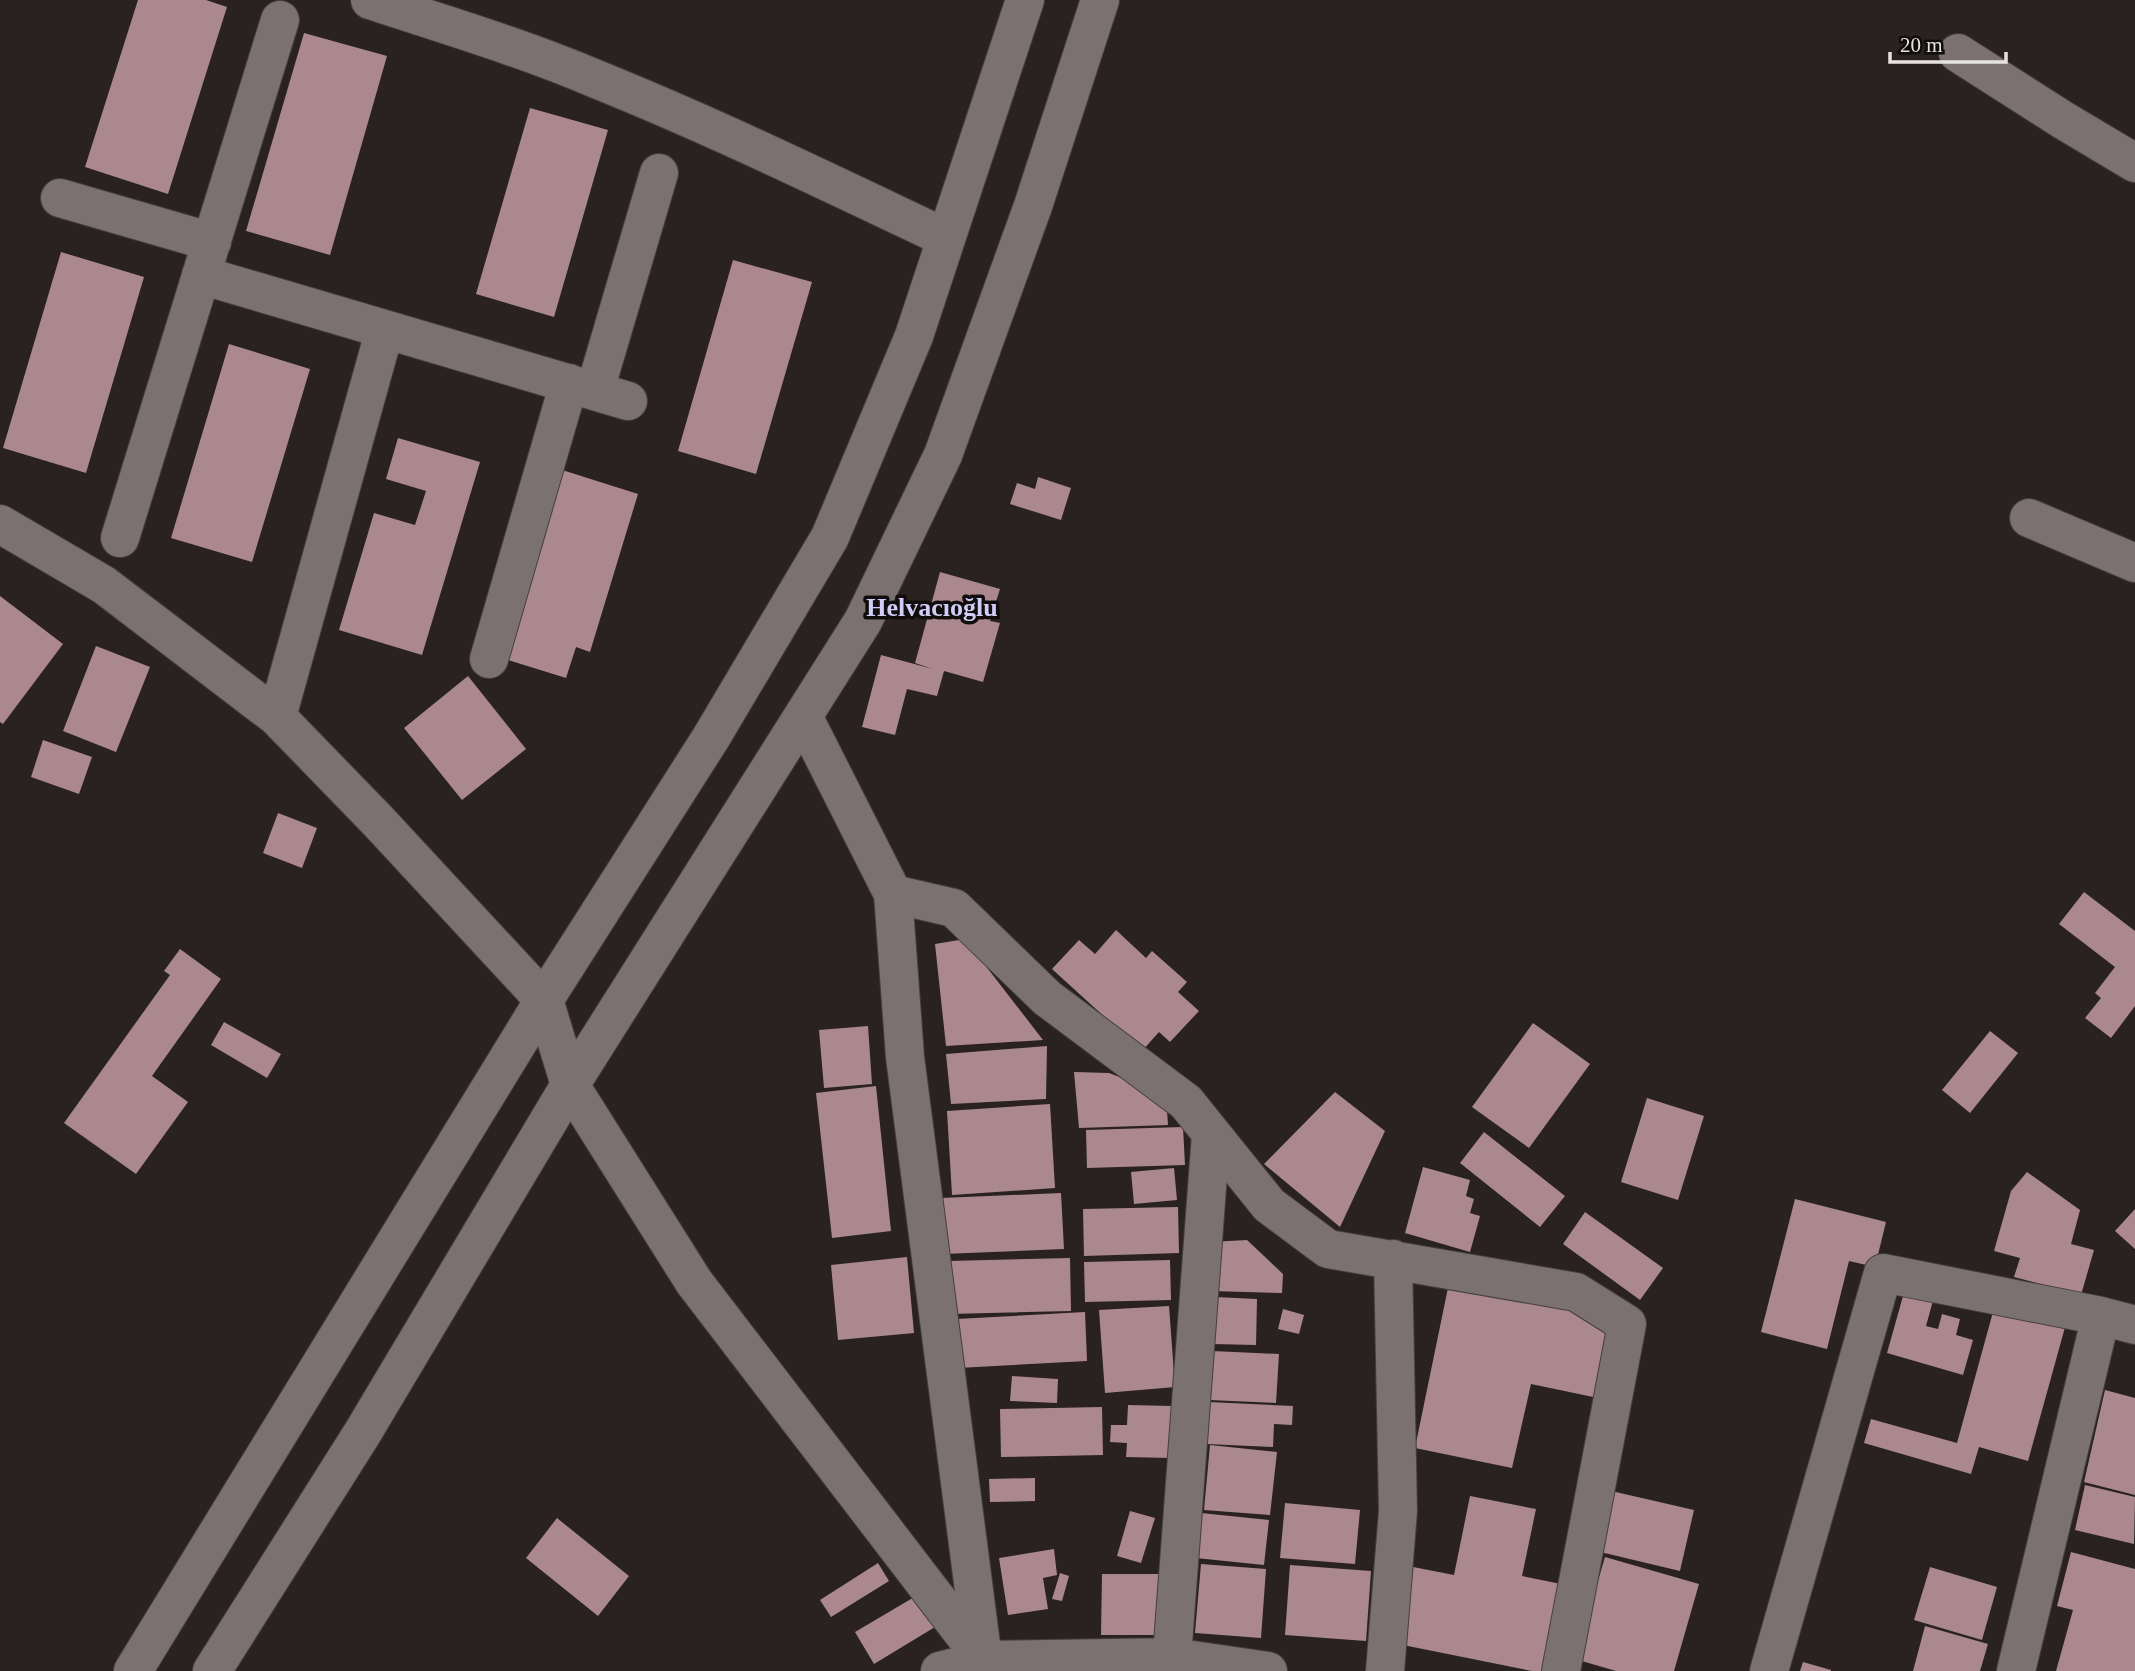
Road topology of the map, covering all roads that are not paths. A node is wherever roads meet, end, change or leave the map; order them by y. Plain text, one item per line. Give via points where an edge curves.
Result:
1 (370, 0) edge
2 (1025, 0) edge
3 (1100, 0) edge
4 (428, 10) edge
5 (280, 20) dead end
6 (1958, 53) dead end
7 (2135, 163) edge
8 (659, 173) dead end
9 (60, 198) dead end
10 (946, 238) junction
11 (206, 258) junction
12 (385, 329) junction
13 (597, 391) junction
14 (2029, 518) dead end
15 (0, 524) edge
16 (120, 538) dead end
17 (2135, 563) edge
18 (489, 659) dead end
19 (803, 716) junction
20 (276, 717) junction
21 (893, 894) junction
22 (544, 1000) junction
23 (570, 1085) junction
24 (1211, 1134) junction
25 (1394, 1259) junction
26 (2118, 1320) edge
27 (1172, 1657) junction
28 (987, 1666) edge
29 (133, 1671) edge
30 (212, 1671) edge
31 (940, 1671) edge
32 (1268, 1671) edge
33 (1385, 1671) edge
34 (1561, 1671) edge
35 (1769, 1671) edge
36 (2015, 1671) edge

1 - 4 street
2 - 10 street
3 - 19 street via 1033,206 943,455 863,621
4 - 10 street via 785,161
5 - 11 street
6 - 7 street
8 - 13 street
9 - 11 street
10 - 22 street via 914,336 830,537 712,736
11 - 12 street
11 - 16 street
12 - 13 street
12 - 20 street
13 - 18 street
14 - 17 street
15 - 20 street via 104,585
19 - 21 street
19 - 23 street
20 - 22 street
21 - 24 street via 954,908 1047,998 1186,1102
21 - 28 street via 905,1057
22 - 23 street
22 - 29 street
23 - 28 street via 694,1282
23 - 30 street via 363,1432
24 - 25 street via 1269,1205 1328,1250
24 - 27 street
25 - 33 street via 1398,1511
25 - 34 street via 1576,1292 1628,1324
26 - 35 street via 1883,1273
26 - 36 street
27 - 28 street
27 - 32 street
28 - 31 street

